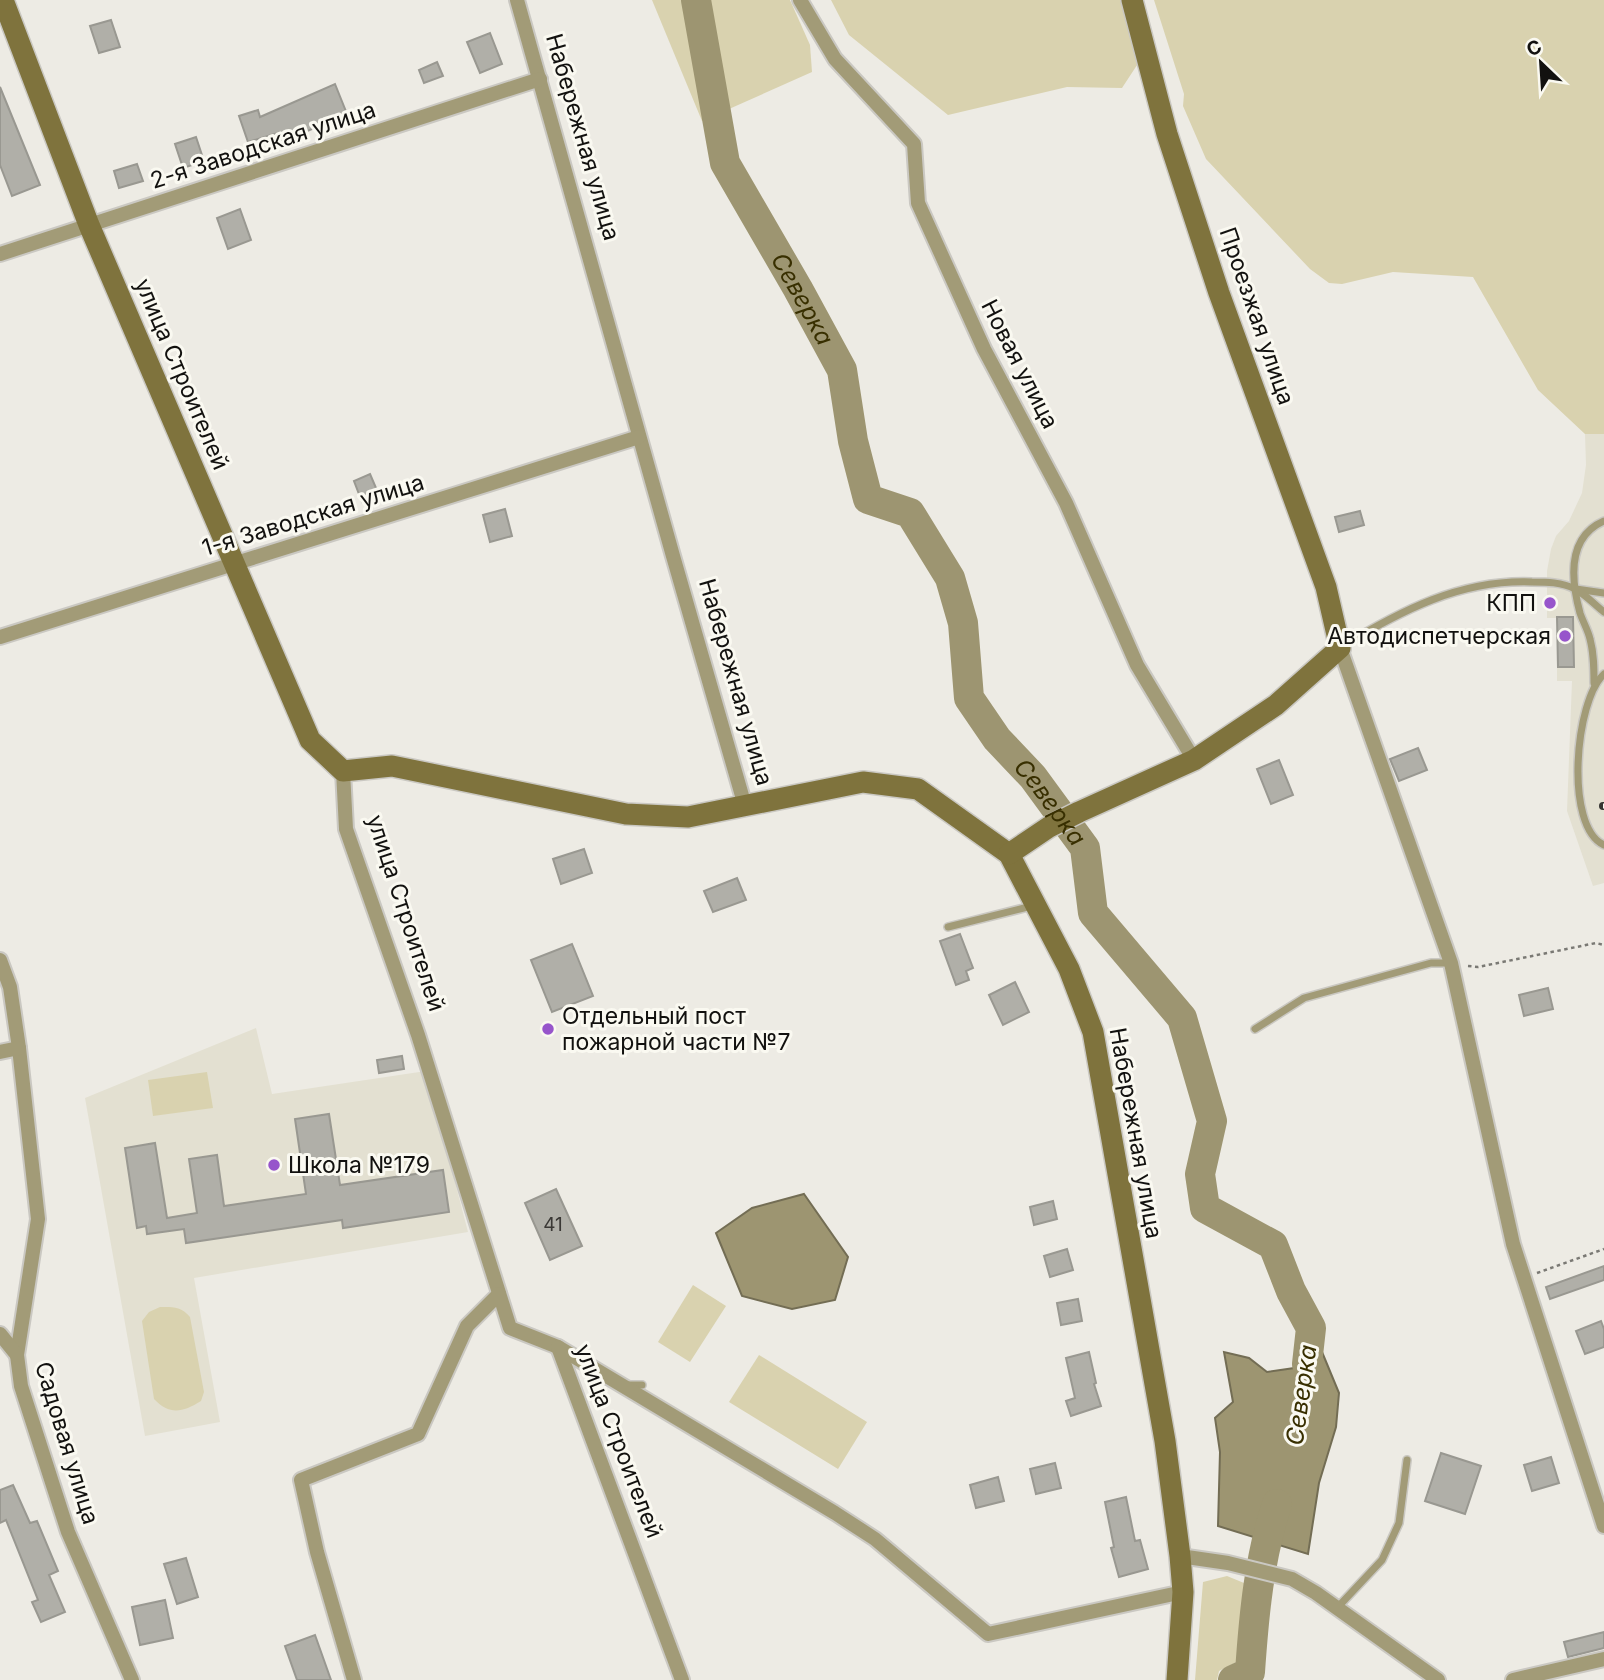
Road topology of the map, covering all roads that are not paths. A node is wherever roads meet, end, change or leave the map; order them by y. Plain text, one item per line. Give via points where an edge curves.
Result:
1 (4, 0) edge
2 (517, 0) edge
3 (800, 0) edge
4 (1132, 0) edge
5 (540, 79) junction
6 (89, 225) junction
7 (0, 254) edge
8 (639, 437) junction
9 (1604, 521) edge
10 (234, 564) junction
11 (1575, 589) junction
12 (1604, 593) edge
13 (1604, 612) edge
14 (0, 637) edge
15 (1340, 648) junction
16 (1604, 674) edge
17 (1594, 683) junction
18 (1194, 760) junction
19 (343, 771) junction
20 (745, 806) junction
21 (1604, 845) edge
22 (1009, 854) junction
23 (1036, 905) junction
24 (948, 927) dead end
25 (0, 960) edge
26 (1451, 963) junction
27 (1255, 1029) dead end
28 (19, 1048) junction
29 (0, 1052) edge
30 (499, 1294) junction
31 (0, 1334) edge
32 (558, 1347) junction
33 (17, 1356) junction
34 (642, 1384) dead end
35 (621, 1385) junction
36 (1407, 1460) dead end
37 (1604, 1526) edge
38 (1180, 1556) junction
39 (1183, 1592) junction
40 (1336, 1609) junction
41 (1604, 1659) edge
42 (132, 1680) edge
43 (354, 1680) edge
44 (682, 1680) edge
45 (1177, 1680) edge
46 (1438, 1680) edge
47 (1513, 1680) edge

1 - 6 street, улица Строителей
2 - 5 street, Набережная улица
3 - 18 street, Новая улица via 835,59 914,144 918,203 934,240 984,349 1066,503 1137,666
4 - 15 street, Проезжая улица via 1167,134 1219,293 1326,587
5 - 6 street, 2-я Заводская улица
5 - 8 street, Набережная улица
6 - 7 street, 2-я Заводская улица
6 - 10 street, улица Строителей
8 - 10 street, 1-я Заводская улица
8 - 20 street, Набережная улица
9 - 11 lane via 1579,543
10 - 14 street, 1-я Заводская улица
10 - 19 street, улица Строителей via 310,740
11 - 12 lane
11 - 13 lane
11 - 15 lane via 1512,581 1472,588 1405,610
11 - 17 lane via 1594,657
15 - 18 street via 1276,705
15 - 26 street
16 - 17 lane
17 - 21 lane via 1580,730 1580,788 1586,825 1594,840
18 - 22 street via 1049,827
19 - 20 street via 392,766 626,814 688,817
19 - 30 street, улица Строителей via 346,829 418,1035
20 - 22 street, Набережная улица via 863,782 918,789
22 - 23 street, Набережная улица
23 - 24 lane
23 - 38 street, Набережная улица via 1069,969 1093,1032 1165,1441
25 - 28 street, Садовая улица via 10,987
26 - 27 lane via 1431,963 1304,998
26 - 37 street via 1513,1244
28 - 29 street
28 - 33 street, Садовая улица via 38,1219
30 - 32 street, улица Строителей via 510,1328
30 - 43 street via 467,1326 418,1434 301,1480
31 - 33 street
32 - 35 street
32 - 44 street, улица Строителей
33 - 42 street, Садовая улица via 21,1386 68,1532
34 - 35 lane
35 - 39 street via 837,1509 988,1634
36 - 40 lane via 1399,1523 1382,1560
38 - 39 street, Набережная улица
38 - 40 street via 1292,1579
39 - 45 street, Набережная улица
40 - 46 street
41 - 47 street

